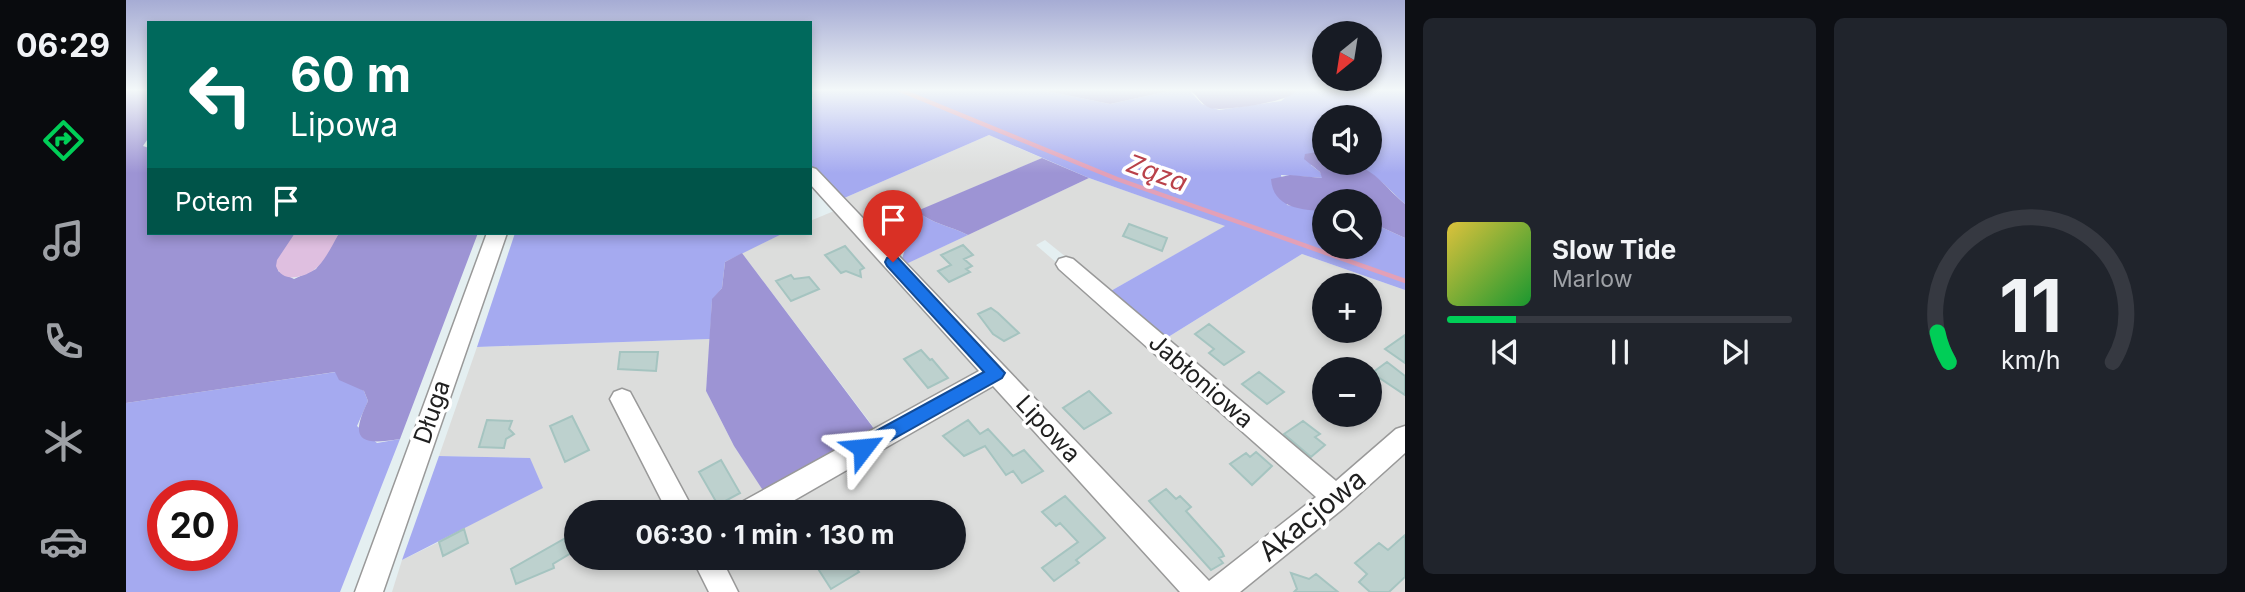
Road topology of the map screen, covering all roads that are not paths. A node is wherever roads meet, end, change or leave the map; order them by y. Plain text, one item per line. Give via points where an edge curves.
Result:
1 (812, 175) edge
2 (495, 235) edge
3 (1066, 264) dead end
4 (996, 373) junction
5 (622, 398) dead end
6 (1405, 437) edge
7 (1336, 498) junction
8 (675, 500) edge
9 (770, 500) edge
10 (712, 570) edge
11 (369, 592) edge
12 (724, 592) edge
13 (1199, 592) edge
14 (1218, 592) edge

1 - 4 street, Lipowa
2 - 11 street, Długa
3 - 7 street, Jabłoniowa
4 - 9 street
4 - 13 street, Lipowa
5 - 8 street
6 - 7 street, Akacjowa
7 - 14 street, Akacjowa
10 - 12 street

